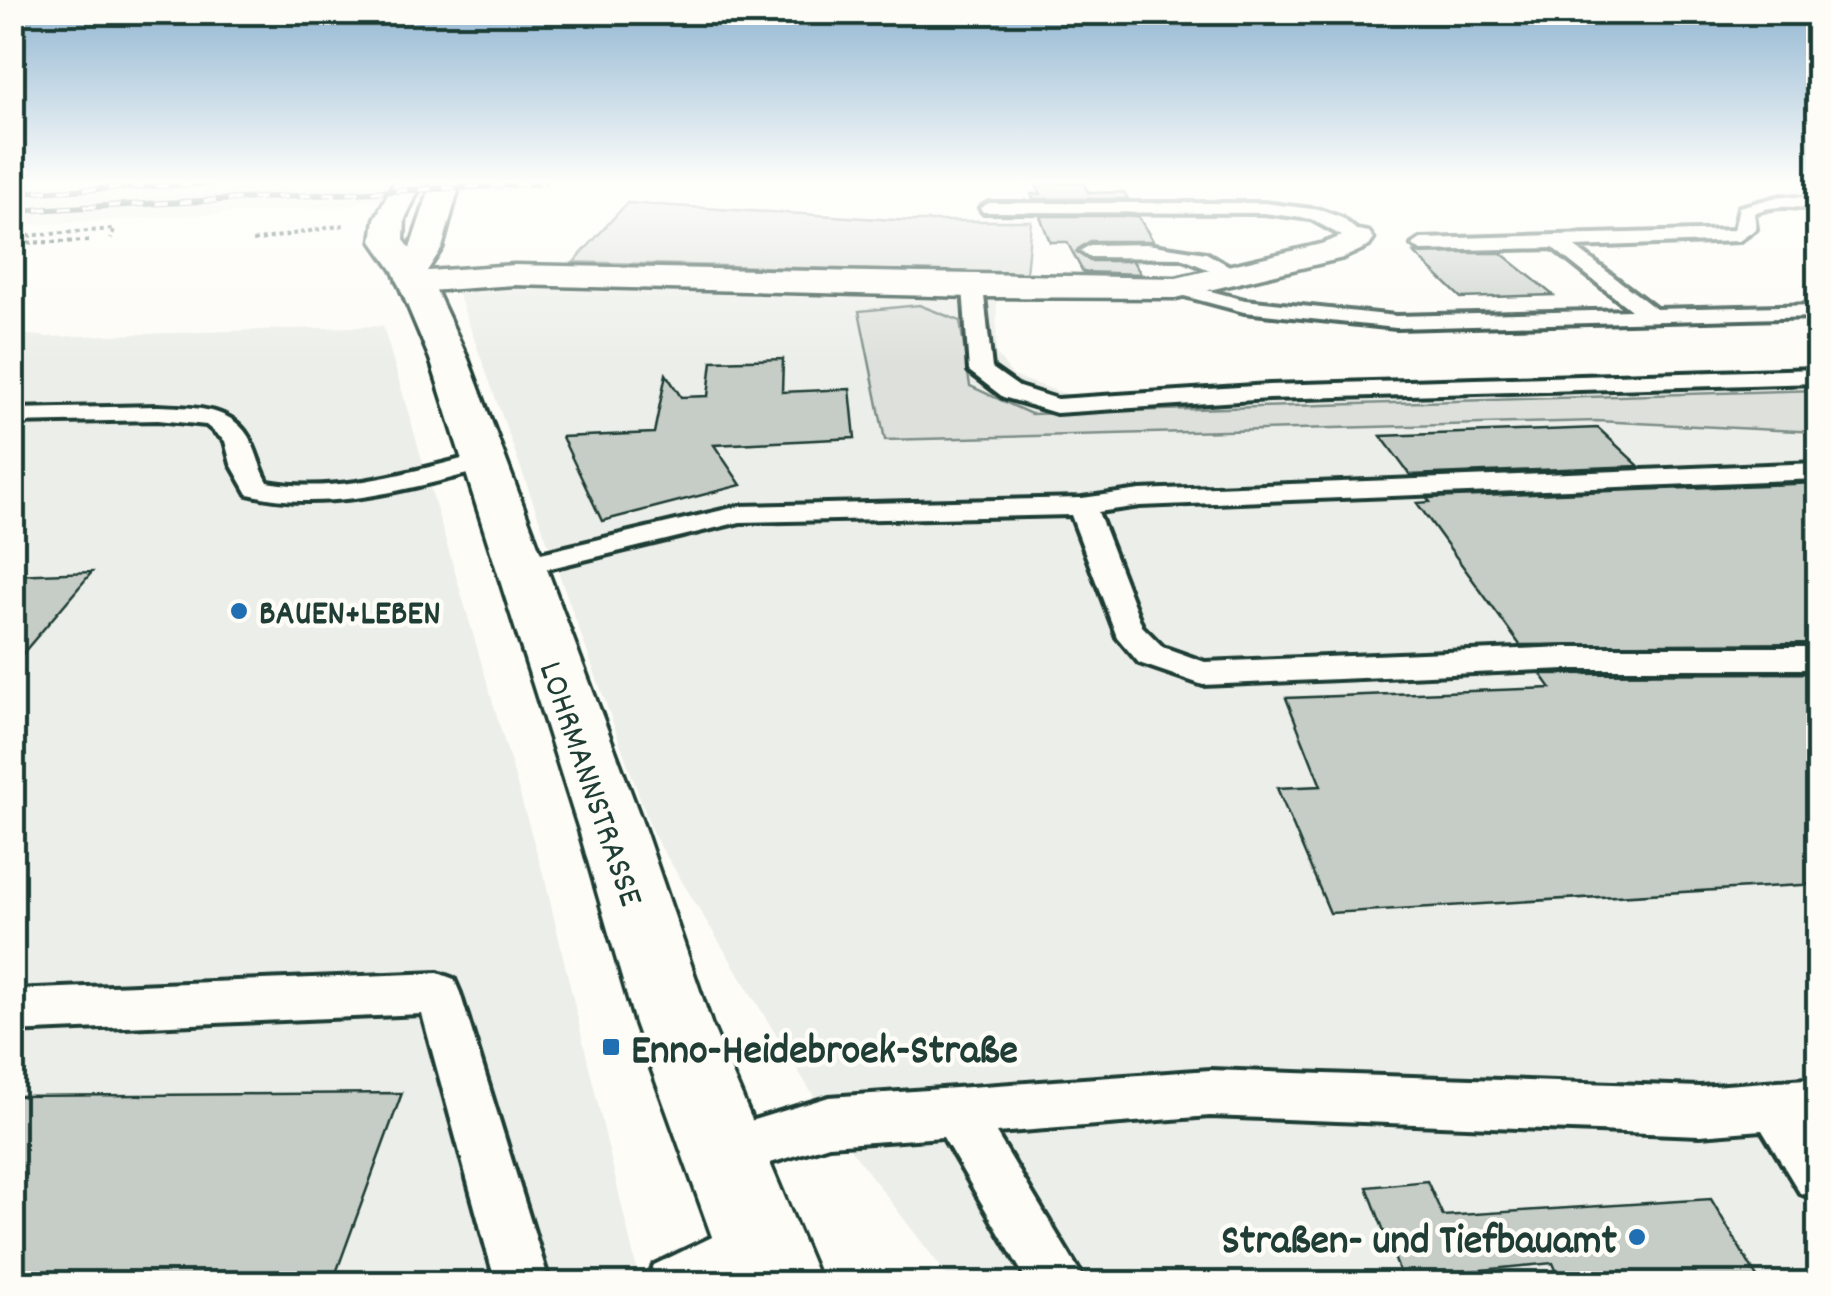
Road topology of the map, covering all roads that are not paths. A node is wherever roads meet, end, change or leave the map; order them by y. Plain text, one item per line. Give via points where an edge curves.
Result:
1 (390, 243) edge
2 (427, 243) edge
3 (1348, 243) edge
4 (1490, 243) edge
5 (1559, 243) edge
6 (1422, 245) dead end
7 (1090, 251) dead end
8 (1234, 274) junction
9 (412, 276) junction
10 (973, 288) junction
11 (1176, 288) junction
12 (1818, 312) edge
13 (1652, 316) junction
14 (1818, 376) edge
15 (12, 416) edge
16 (483, 462) junction
17 (1818, 470) edge
18 (1082, 506) junction
19 (518, 568) junction
20 (1818, 658) edge
21 (12, 1011) edge
22 (1796, 1104) edge
23 (956, 1111) junction
24 (722, 1152) junction
25 (1818, 1175) edge
26 (767, 1262) edge
27 (523, 1284) edge
28 (673, 1284) edge
29 (1060, 1284) edge

1 - 9 street, LOHRMANNSTRASSE
2 - 9 street
3 - 8 street
4 - 6 lane
5 - 13 lane
7 - 8 lane via 1181,250
8 - 11 street
9 - 10 street
9 - 16 street, LOHRMANNSTRASSE
10 - 11 street
10 - 14 lane via 981,371 1011,392 1056,406 1269,392
11 - 13 lane via 1244,306 1396,322
12 - 13 lane
15 - 16 lane via 213,418 237,438 258,488 285,495
16 - 19 street, LOHRMANNSTRASSE
17 - 18 lane via 1140,498
18 - 19 lane via 740,514
18 - 20 lane via 1128,630 1151,655 1203,674 1566,658
19 - 24 street, LOHRMANNSTRASSE
21 - 27 lane via 438,992
22 - 23 lane via 1700,1112 1210,1092
22 - 25 lane
23 - 24 lane via 829,1121
23 - 29 lane
24 - 26 street, LOHRMANNSTRASSE
26 - 28 lane

